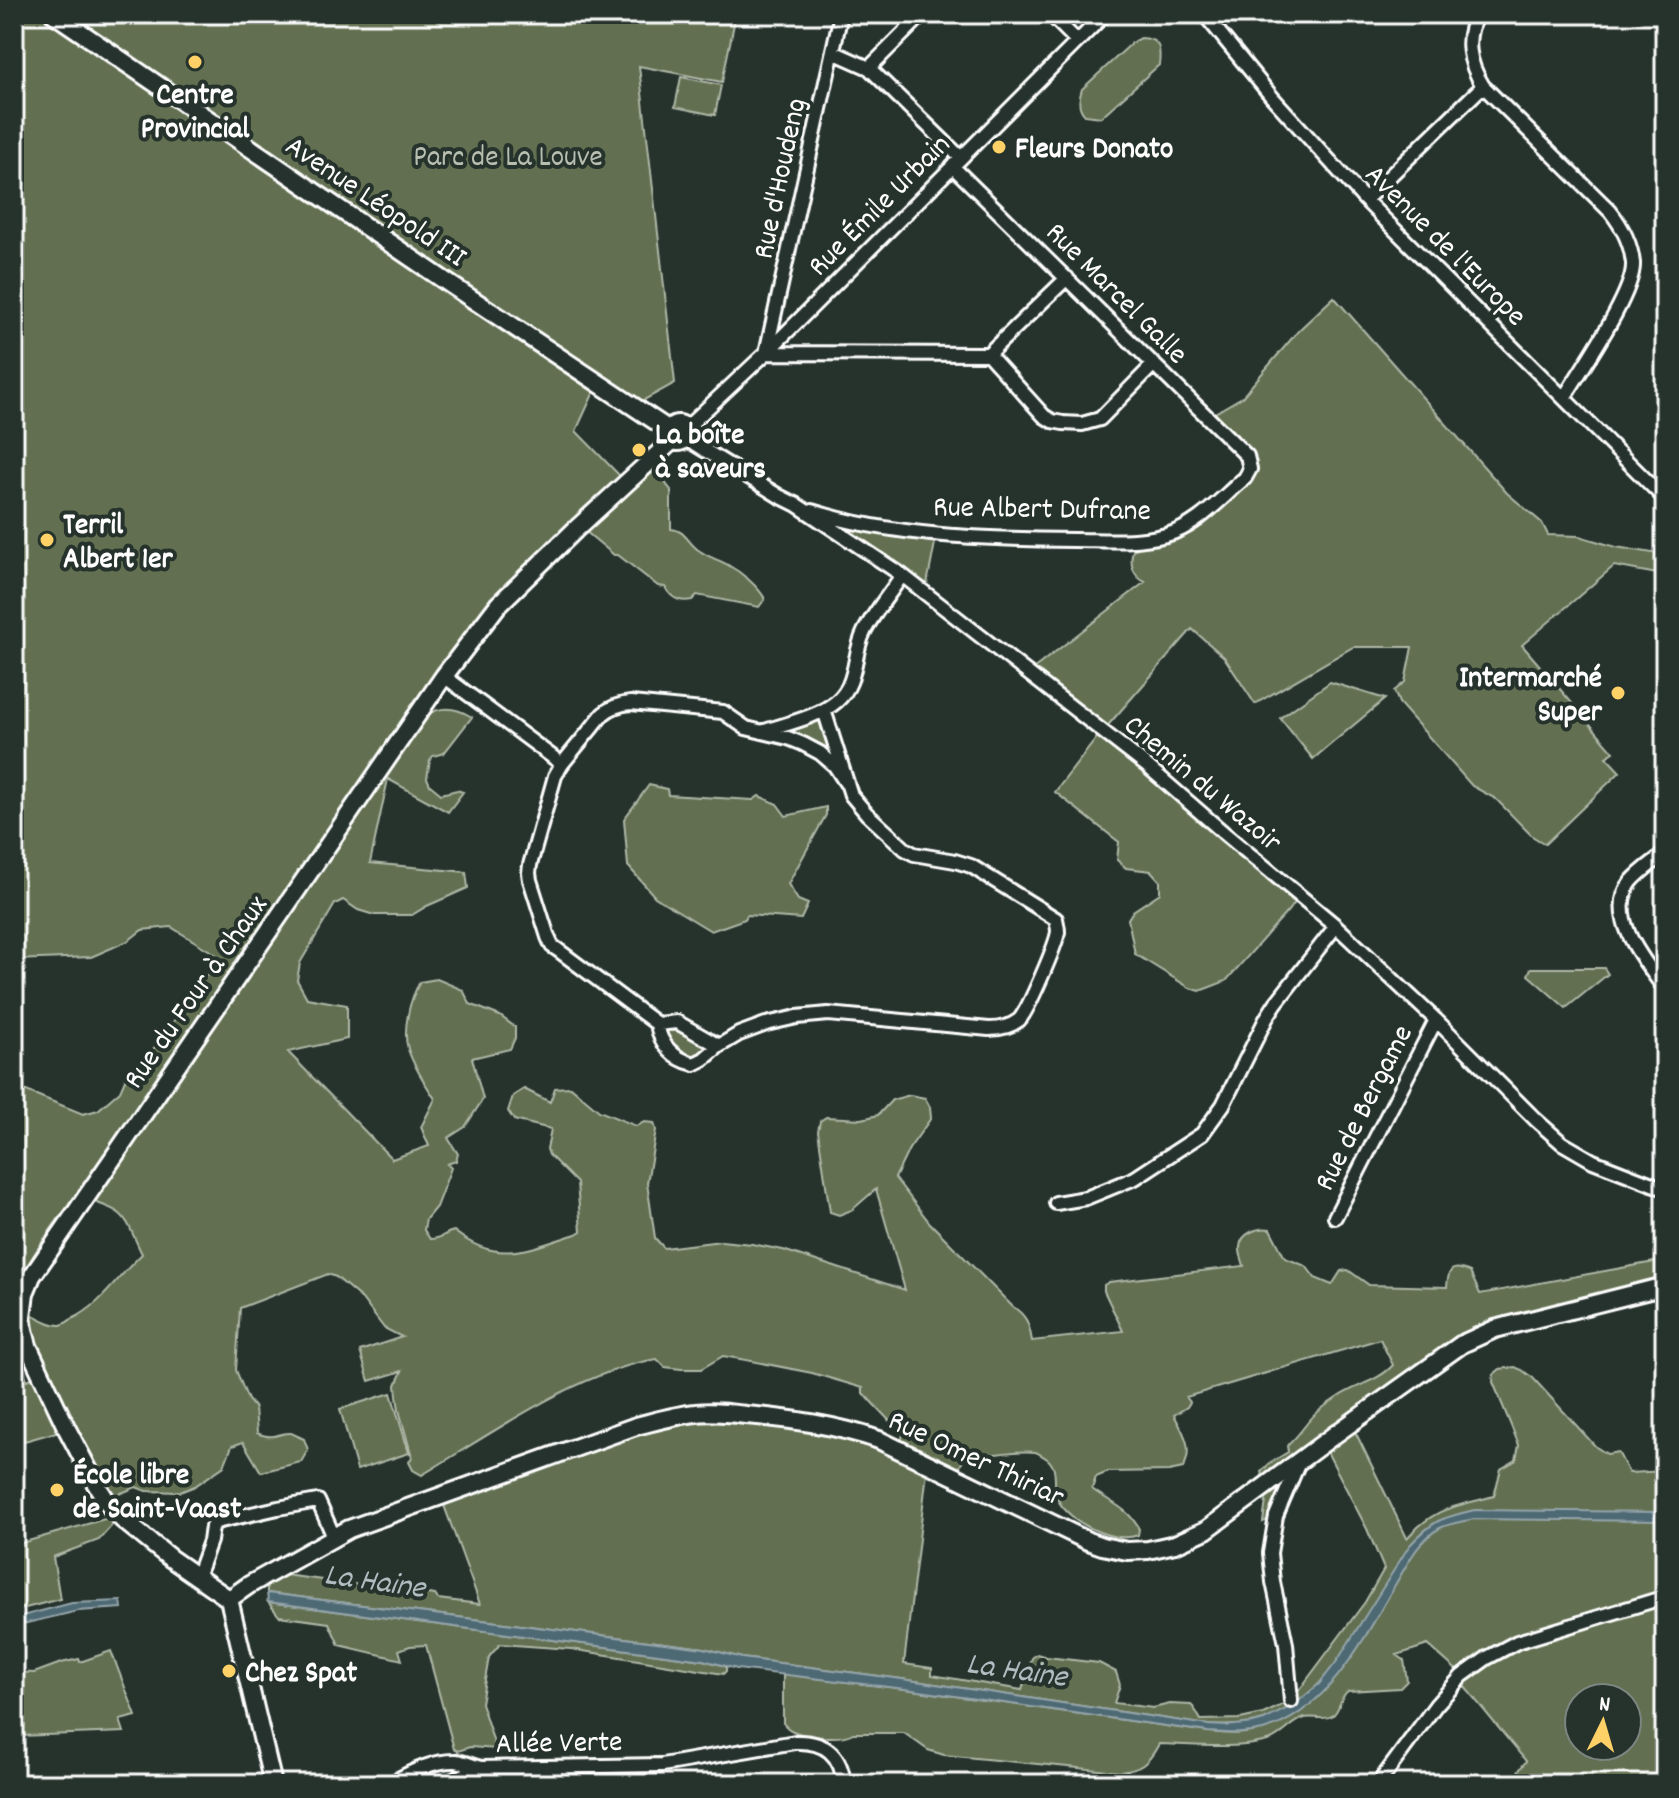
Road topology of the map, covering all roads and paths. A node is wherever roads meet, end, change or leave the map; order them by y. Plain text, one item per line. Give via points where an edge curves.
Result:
1 (54, 14) edge
2 (841, 14) edge
3 (923, 14) edge
4 (1050, 14) edge
5 (1105, 14) edge
6 (1204, 14) edge
7 (1478, 14) edge
8 (1077, 41) junction
9 (833, 52) junction
10 (869, 68) junction
11 (1483, 86) junction
12 (956, 162) junction
13 (1365, 200) junction
14 (1067, 278) junction
15 (766, 353) junction
16 (988, 354) junction
17 (1154, 364) junction
18 (1564, 398) junction
19 (678, 434) junction
20 (1247, 456) joint
21 (1665, 499) edge
22 (797, 505) junction
23 (902, 575) junction
24 (444, 676) junction
25 (824, 710) junction
26 (762, 732) junction
27 (562, 764) junction
28 (846, 783) junction
29 (1665, 853) edge
30 (1336, 926) junction
31 (1665, 989) edge
32 (1436, 1020) junction
33 (657, 1024) junction
34 (719, 1046) junction
35 (1665, 1189) edge
36 (1056, 1203) dead end
37 (1335, 1217) dead end
38 (1665, 1286) edge
39 (1299, 1462) junction
40 (334, 1537) junction
41 (197, 1577) junction
42 (1665, 1597) edge
43 (229, 1599) junction
44 (1291, 1701) dead end
45 (481, 1768) junction
46 (273, 1784) edge
47 (390, 1784) edge
48 (444, 1784) edge
49 (844, 1784) edge
50 (1378, 1784) edge

1 - 19 street, Avenue Léopold III
2 - 9 street, Rue d'Houdeng
3 - 10 street
4 - 8 street
5 - 8 street, Rue Émile Urbain
6 - 13 street, Avenue de l'Europe
7 - 11 street via 1469,50
8 - 12 street, Rue Émile Urbain
9 - 10 street
9 - 15 street, Rue d'Houdeng
10 - 12 street, Rue Marcel Galle
11 - 13 street
11 - 18 street via 1610,211 1628,243 1633,265 1628,287
12 - 14 street, Rue Marcel Galle
12 - 15 street, Rue Émile Urbain
13 - 18 street, Avenue de l'Europe
14 - 16 street
14 - 17 street, Rue Marcel Galle
15 - 16 street
15 - 19 street, Rue Émile Urbain
16 - 17 street via 1044,416 1072,423 1100,419
17 - 20 street, Rue Marcel Galle
18 - 21 street, Avenue de l'Europe
19 - 22 street, Chemin du Wazoir
19 - 24 street, Rue du Four à Chaux via 498,605
20 - 22 street, Rue Albert Dufrane via 1250,469 1245,478 1190,525 1153,538 951,535 853,521
22 - 23 street, Chemin du Wazoir
23 - 25 street via 863,635 851,683
23 - 30 street, Chemin du Wazoir via 1147,766
24 - 27 street
24 - 41 street, Rue du Four à Chaux via 25,1293 22,1316 28,1346 103,1495 123,1520
25 - 26 street
25 - 28 street
26 - 27 street via 715,710 622,704 603,714
26 - 28 street via 820,753
27 - 33 street via 529,868 548,937 552,946
28 - 34 street via 867,814 905,849 963,862 1056,919 1058,935 1026,1012 1000,1029 828,1014 797,1017 753,1028
29 - 31 street via 1633,879 1624,903 1631,940
30 - 32 street, Chemin du Wazoir
30 - 36 street via 1276,1003 1223,1105 1202,1134 1135,1178 1086,1198
32 - 35 street, Chemin du Wazoir via 1562,1143
32 - 37 street, Rue de Bergame
33 - 34 street via 677,1022
33 - 34 street via 663,1045 687,1062 700,1062
38 - 39 street, Rue Omer Thiriar via 1473,1338
39 - 40 street, Rue Omer Thiriar via 1196,1536 1127,1551 1088,1541 857,1432 776,1417 698,1412 636,1426
39 - 44 street via 1276,1516 1270,1553
40 - 41 street via 318,1501 216,1522
40 - 43 street, Rue Omer Thiriar
41 - 43 street, Rue du Four à Chaux
42 - 50 street via 1517,1642 1487,1658 1436,1705
43 - 46 street
45 - 47 street, Allée Verte via 458,1761 433,1764
45 - 48 street, Allée Verte
45 - 49 street, Allée Verte via 638,1766 806,1742 835,1755

